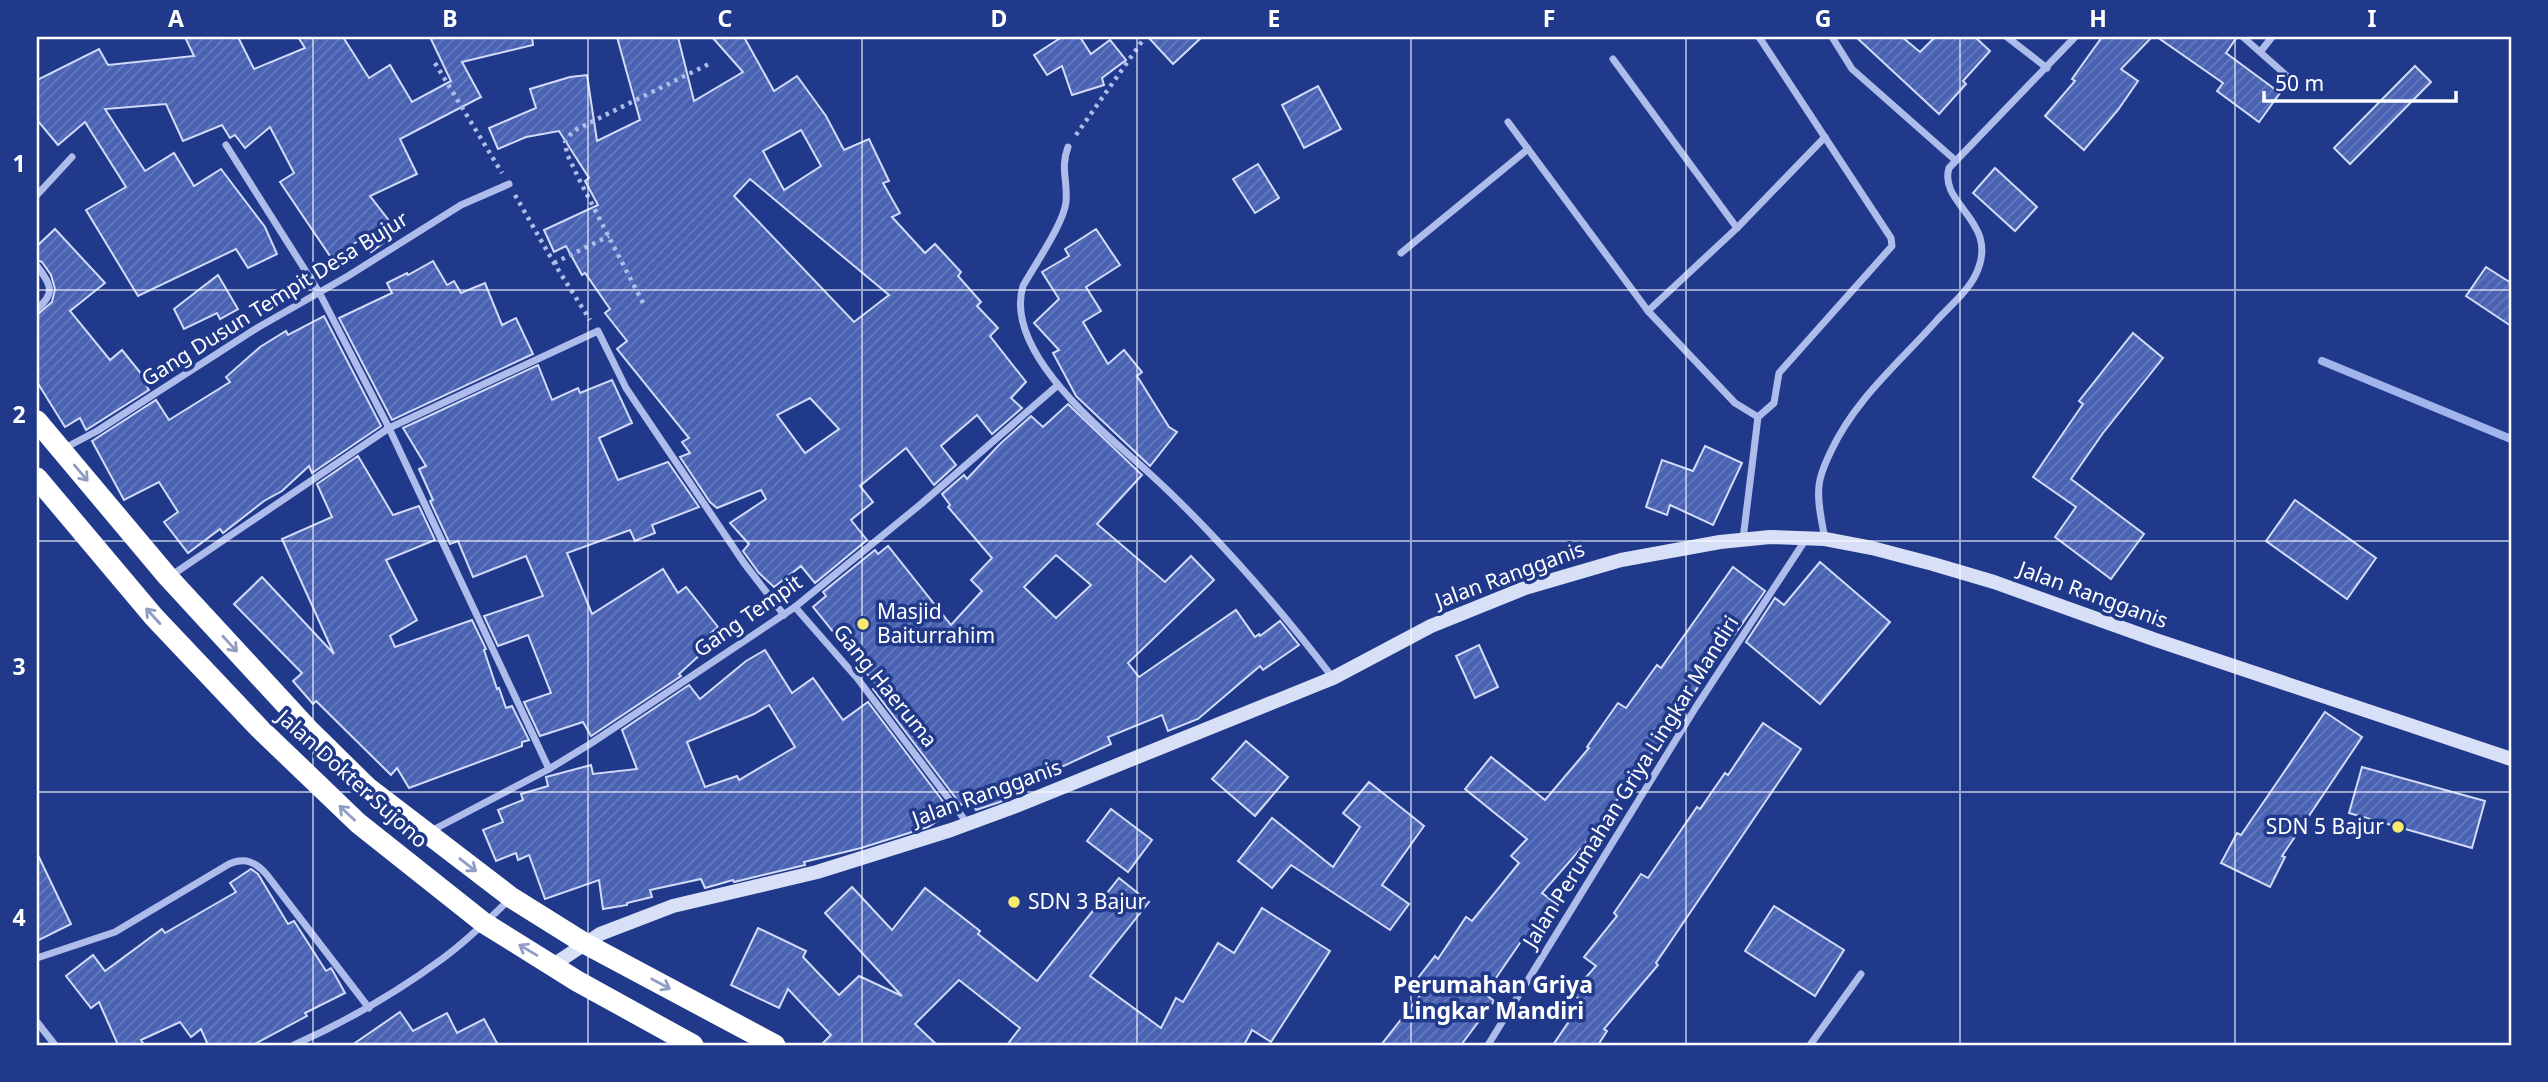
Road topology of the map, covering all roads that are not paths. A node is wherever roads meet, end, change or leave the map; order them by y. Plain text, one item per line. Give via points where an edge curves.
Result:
1 (1759, 37) edge
2 (1832, 37) edge
3 (2007, 37) edge
4 (2075, 37) edge
5 (2243, 37) edge
6 (2272, 37) edge
7 (2261, 51) junction
8 (1613, 59) dead end
9 (2047, 68) junction
10 (2287, 76) dead end
11 (1508, 122) dead end
12 (1825, 137) junction
13 (226, 145) dead end
14 (1068, 147) road end
15 (1528, 149) junction
16 (72, 157) dead end
17 (1955, 160) junction
18 (509, 184) dead end
19 (37, 195) edge
20 (1737, 228) junction
21 (1401, 253) dead end
22 (37, 266) edge
23 (319, 292) junction
24 (37, 309) edge
25 (1648, 311) junction
26 (1058, 385) junction
27 (1758, 417) junction
28 (37, 421) edge
29 (389, 428) junction
30 (62, 450) junction
31 (37, 478) edge
32 (1806, 538) junction
33 (1825, 539) junction
34 (1742, 540) junction
35 (168, 577) junction
36 (795, 607) junction
37 (784, 615) junction
38 (1333, 678) junction
39 (2511, 759) edge
40 (549, 769) junction
41 (968, 824) junction
42 (427, 833) junction
43 (512, 898) junction
44 (484, 923) junction
45 (584, 943) junction
46 (37, 958) edge
47 (553, 965) junction
48 (1861, 974) dead end
49 (369, 1008) junction
50 (37, 1022) edge
51 (55, 1045) edge
52 (294, 1045) edge
53 (693, 1045) edge
54 (775, 1045) edge
55 (1488, 1045) edge
56 (1810, 1045) edge

1 - 12 street
2 - 17 street via 1852,69
3 - 9 street
4 - 9 street
5 - 7 street
6 - 7 street
7 - 10 street
8 - 20 street
9 - 17 street
11 - 15 street
12 - 20 street
12 - 27 street via 1892,246 1779,373 1774,404
13 - 23 street
14 - 26 street via 1063,160 1066,202 1061,219 1023,286 1019,309 1032,346
15 - 21 street
15 - 25 street
16 - 19 street
17 - 33 street via 1947,174 1948,188 1978,230 1981,247 1976,273 1849,418 1818,486
18 - 23 street, Gang Dusun Tempit Desa Bujur via 461,205
20 - 25 street
22 - 24 street via 48,280 49,291 46,302
23 - 29 street
23 - 30 street, Gang Dusun Tempit Desa Bujur
25 - 27 street via 1735,403
26 - 36 street, Gang Tempit
26 - 38 street via 1218,542 1285,615
27 - 34 street
28 - 30 highway
29 - 35 street
29 - 37 street via 598,331 626,388
29 - 40 street
30 -> 35 highway
44 -> 31 highway, Jalan Dokter Sujono via 358,824 313,782 154,617
32 - 33 street, Jalan Rangganis
32 - 34 street, Jalan Rangganis
32 - 55 street, Jalan Perumahan Griya Lingkar Mandiri
33 - 39 street, Jalan Rangganis via 1994,582
34 - 38 street, Jalan Rangganis via 1621,560 1525,588 1431,626
35 -> 42 highway via 310,731 367,787
36 - 37 street, Gang Tempit
36 - 41 street, Gang Haeruma via 857,678
37 - 40 street, Gang Tempit
38 - 41 street, Jalan Rangganis
40 - 42 street, Gang Tempit
41 - 45 street, Jalan Rangganis via 817,872 673,906
42 -> 43 highway
43 - 44 street
43 - 45 highway
47 -> 44 highway, Jalan Dokter Sujono
44 - 49 street via 445,957
45 - 47 street, Jalan Rangganis
45 -> 54 highway
46 - 49 street via 115,932 229,864 247,861 260,866
47 - 53 highway, Jalan Dokter Sujono
48 - 56 street
49 - 52 street
50 - 51 street

